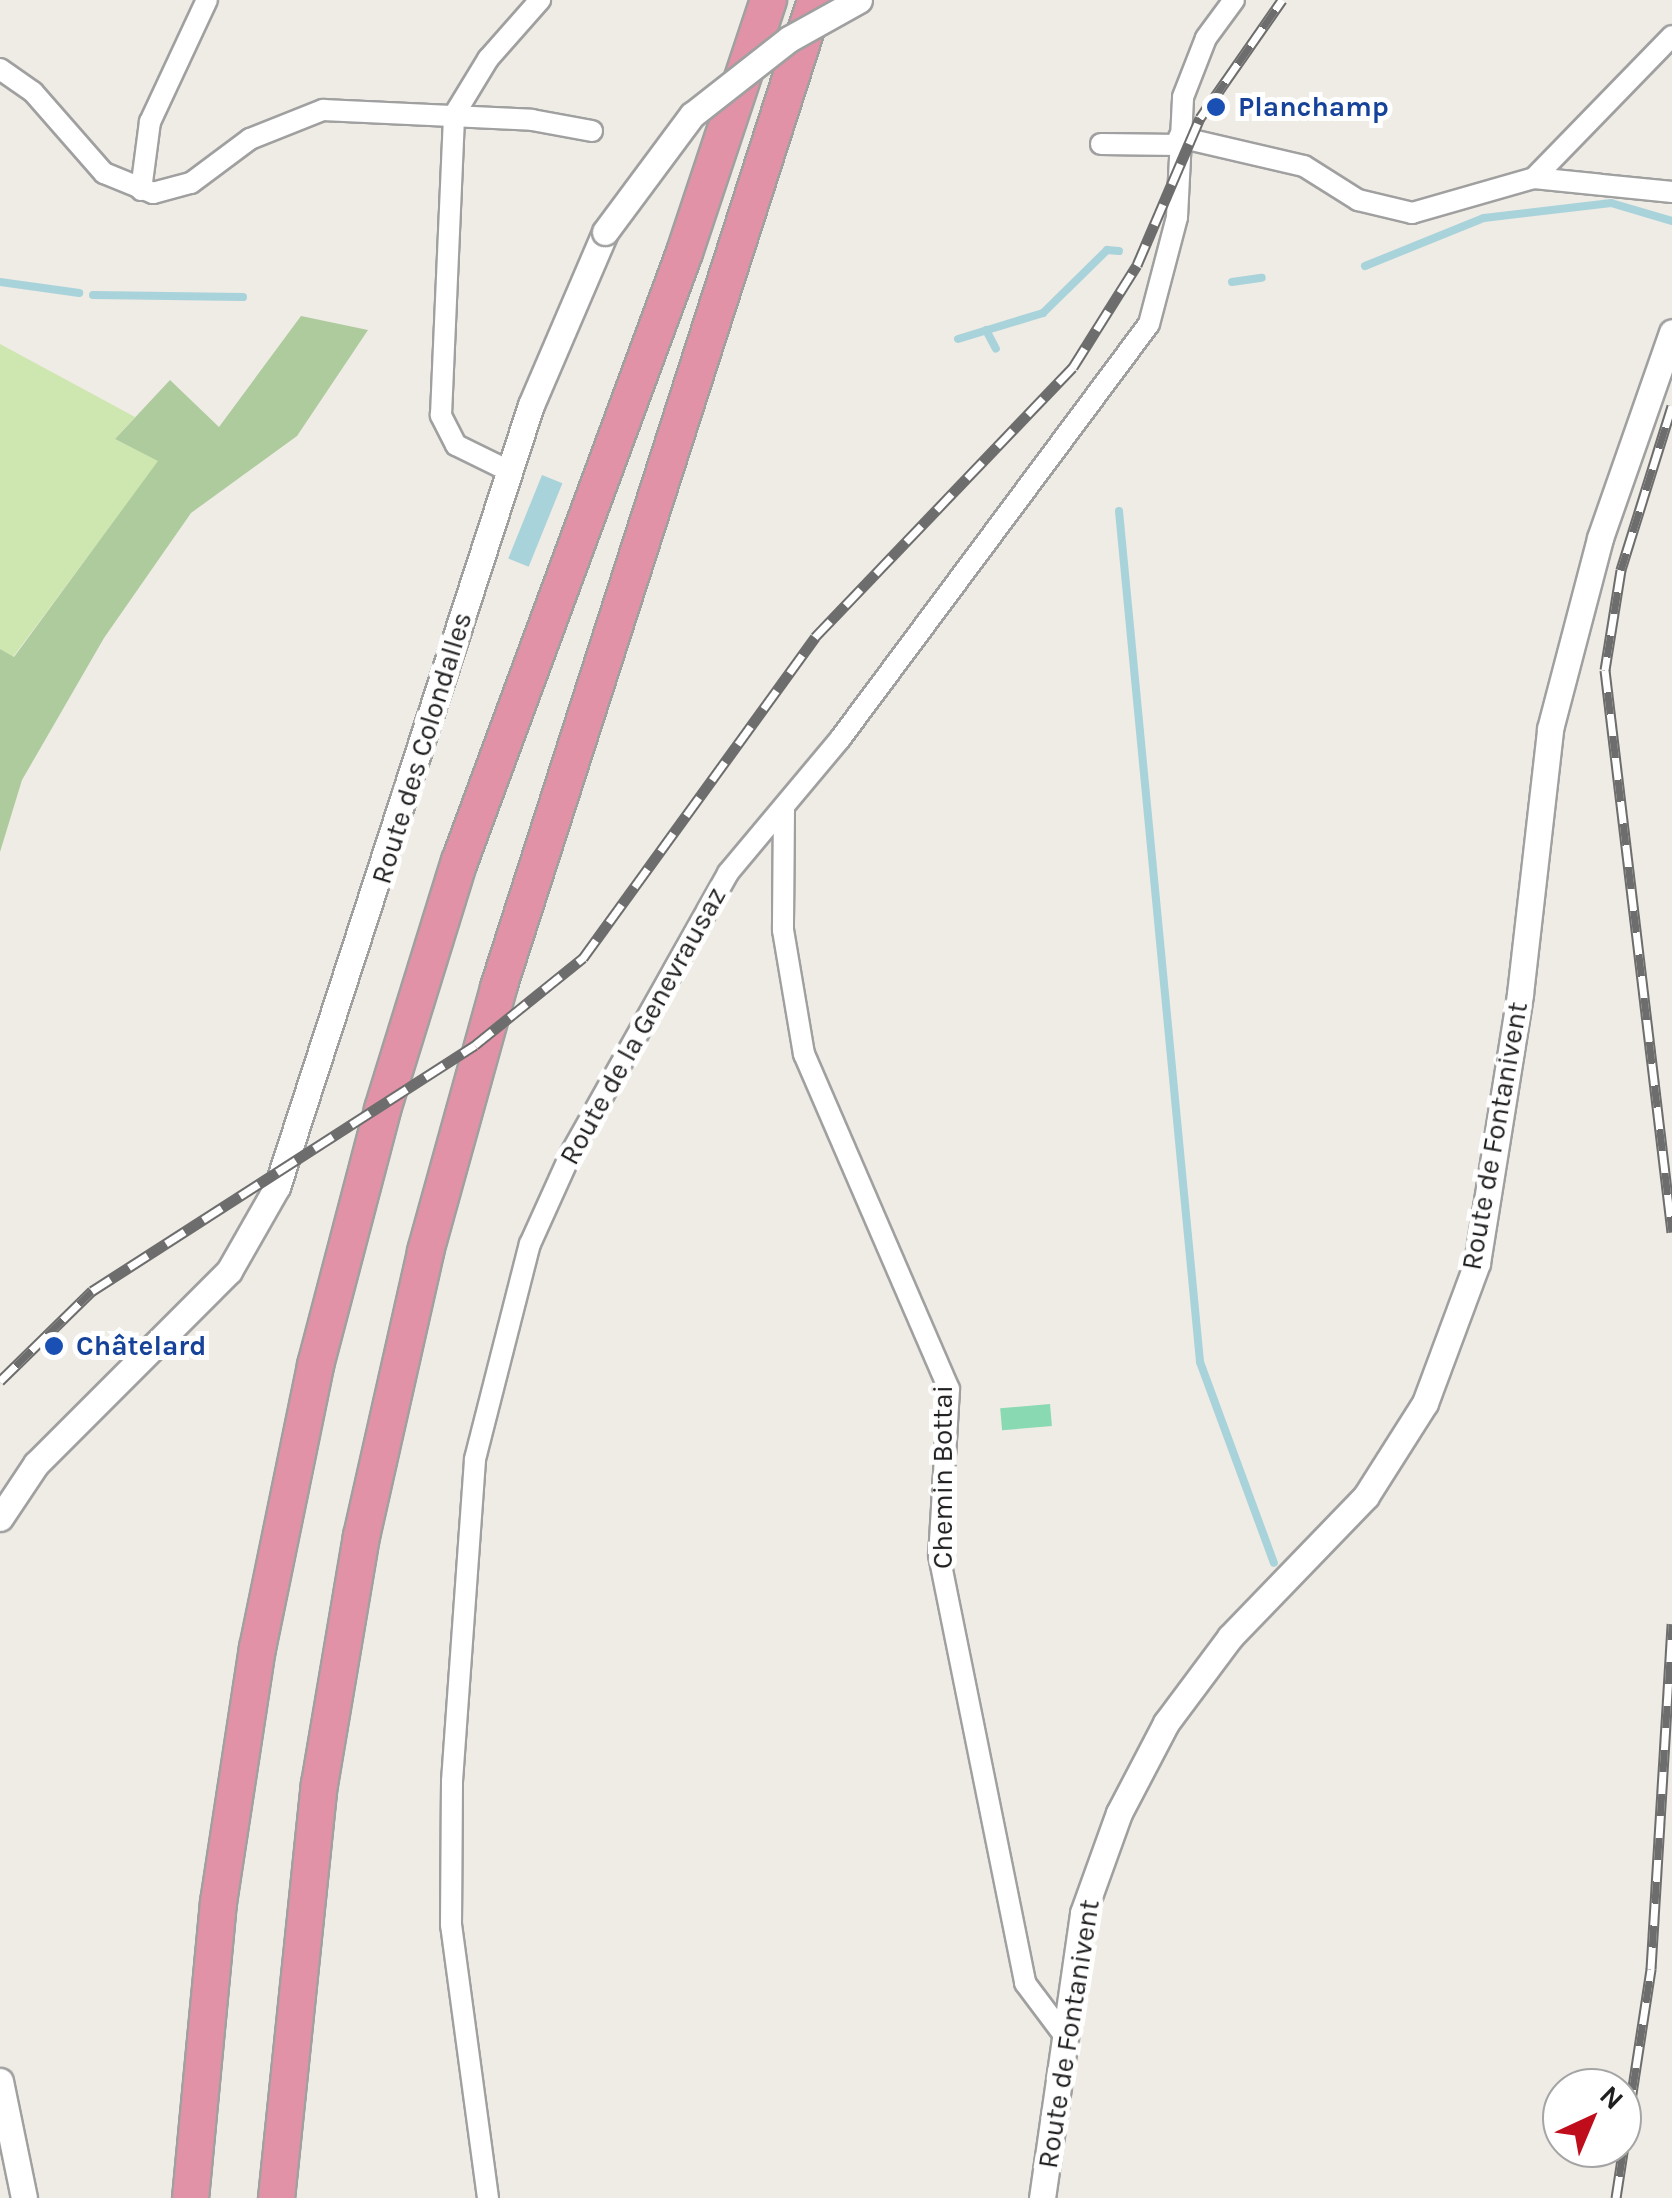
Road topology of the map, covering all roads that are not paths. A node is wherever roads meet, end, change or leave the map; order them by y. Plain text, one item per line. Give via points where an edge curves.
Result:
1 (206, 0) edge
2 (540, 0) edge
3 (768, 0) edge
4 (815, 0) edge
5 (858, 0) edge
6 (1234, 0) edge
7 (1672, 36) edge
8 (0, 69) edge
9 (454, 115) junction
10 (592, 131) dead end
11 (1179, 141) junction
12 (1101, 144) dead end
13 (1534, 178) junction
14 (141, 190) junction
15 (1672, 192) edge
16 (1672, 332) edge
17 (509, 471) junction
18 (784, 808) junction
19 (0, 1518) edge
20 (1064, 2035) junction
21 (0, 2081) edge
22 (24, 2198) edge
23 (190, 2198) edge
24 (276, 2198) edge
25 (488, 2198) edge
26 (1042, 2198) edge

1 - 14 street via 143,142
2 - 9 street via 488,59
3 - 23 highway via 684,252 459,860 377,1128 315,1364 257,1648 218,1902
4 - 24 highway via 498,987 425,1251 361,1536 319,1784
5 - 17 street, Route des Colondalles, bridge via 789,40 692,116 605,232 553,344
6 - 11 street, Route de la Genevrausaz via 1194,66
7 - 13 street
8 - 14 street via 33,92 104,173
9 - 10 street
9 - 14 street via 322,110 250,139 190,183
9 - 17 street via 441,415 456,445
11 - 12 street
11 - 13 street via 1304,166 1358,200 1412,213
11 - 18 street, Route de la Genevrausaz via 1173,242 1148,324
13 - 15 street
16 - 20 street, Route de Fontanivent via 1600,538 1550,729 1520,994 1477,1262 1425,1403 1366,1496 1230,1637 1166,1723 1120,1813 1084,1913
17 - 19 street, Route des Colondalles via 277,1188 230,1272 36,1464
18 - 20 street, Chemin Bottai via 783,930 804,1054 948,1389 939,1555 1025,1983
18 - 25 street, Route de la Genevrausaz via 728,873 571,1153 530,1244 499,1346 476,1459 452,1797 453,1942
20 - 26 street, Route de Fontanivent
21 - 22 street

